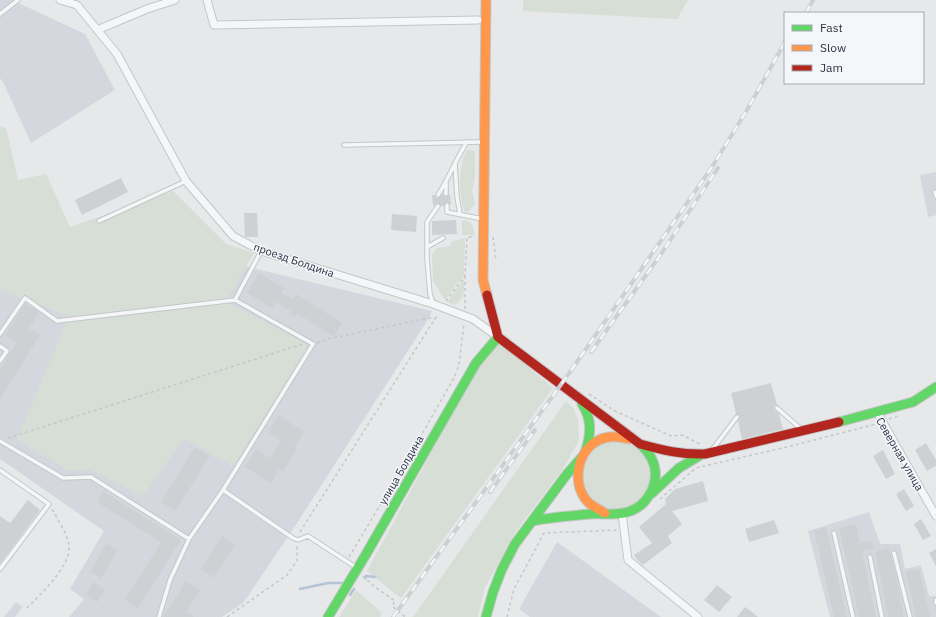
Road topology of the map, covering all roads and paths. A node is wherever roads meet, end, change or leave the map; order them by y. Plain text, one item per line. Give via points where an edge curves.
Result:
1 (18, 0) edge
2 (60, 0) edge
3 (175, 0) edge
4 (207, 0) edge
5 (486, 0) edge
6 (0, 14) edge
7 (478, 20) dead end
8 (97, 30) junction
9 (467, 142) junction
10 (485, 142) junction
11 (344, 145) dead end
12 (454, 162) junction
13 (186, 181) junction
14 (447, 182) junction
15 (935, 192) edge
16 (446, 194) dead end
17 (438, 195) dead end
18 (936, 196) edge
19 (438, 206) dead end
20 (446, 206) dead end
21 (460, 214) junction
22 (484, 220) junction
23 (99, 221) dead end
24 (467, 237) dead end
25 (443, 238) dead end
26 (427, 247) junction
27 (261, 251) junction
28 (465, 276) junction
29 (235, 300) junction
30 (433, 304) junction
31 (441, 307) junction
32 (465, 316) junction
33 (436, 319) junction
34 (0, 334) edge
35 (498, 337) junction
36 (313, 344) junction
37 (0, 346) edge
38 (0, 361) edge
39 (936, 387) edge
40 (586, 392) dead end
41 (578, 398) junction
42 (777, 408) dead end
43 (877, 412) junction
44 (904, 413) dead end
45 (737, 417) dead end
46 (882, 422) junction
47 (803, 431) junction
48 (0, 441) edge
49 (637, 442) junction
50 (710, 451) junction
51 (583, 455) junction
52 (0, 470) edge
53 (223, 490) junction
54 (651, 501) junction
55 (49, 504) junction
56 (618, 514) junction
57 (936, 516) edge
58 (532, 521) junction
59 (624, 530) junction
60 (834, 533) dead end
61 (189, 539) junction
62 (298, 540) junction
63 (894, 553) dead end
64 (870, 557) dead end
65 (346, 562) junction
66 (0, 569) edge
67 (356, 570) junction
68 (27, 608) dead end
69 (159, 617) edge
70 (227, 617) edge
71 (328, 617) edge
72 (405, 617) edge
73 (486, 617) edge
74 (507, 617) edge
75 (698, 617) edge
76 (853, 617) edge
77 (882, 617) edge
78 (910, 617) edge

1 - 6 lane
2 - 8 street, проезд Болдина via 77,5
3 - 8 street
4 - 7 street via 214,25
5 - 10 main road
8 - 13 street, проезд Болдина via 117,54
9 - 10 lane
9 - 11 lane
9 - 12 lane
10 - 22 main road
12 - 14 lane
12 - 21 lane
13 - 23 lane
13 - 27 street, проезд Болдина via 233,236
14 - 16 lane
14 - 17 lane
15 - 18 lane
19 - 26 lane via 427,222
20 - 21 lane via 447,212
21 - 22 lane
22 - 35 main road via 483,280
24 - 28 path
25 - 26 lane
26 - 30 lane
27 - 29 lane
27 - 30 street, проезд Болдина
28 - 31 path
28 - 32 path
29 - 34 lane via 57,321 25,298
29 - 36 lane
30 - 31 street, проезд Болдина
31 - 32 street, проезд Болдина
31 - 33 path
32 - 35 street, проезд Болдина
32 - 65 path via 459,365 454,378
33 - 36 path via 408,322
33 - 62 path via 301,530
35 - 41 main road
35 - 67 main road, улица Болдина via 476,363
36 - 48 path via 291,348
36 - 53 lane
37 - 38 lane via 7,350
39 - 43 main road via 913,402
40 - 50 path via 615,411 671,436 682,435
41 - 49 main road
41 - 51 main road via 587,411 592,430
42 - 47 lane
43 - 46 street, Северная улица
43 - 47 main road
44 - 46 path
45 - 50 lane
46 - 54 path via 696,468
46 - 57 street, Северная улица
47 - 50 main road
48 - 61 lane via 63,478 91,477
49 - 50 main road via 677,454 689,455
49 - 51 main road via 619,436 611,437 597,442
49 - 54 main road via 650,456 655,470
50 - 54 main road via 681,466 662,483
51 - 56 main road via 577,473 583,495 593,506 606,513
51 - 58 main road
52 - 55 lane
53 - 61 lane
53 - 62 lane
54 - 56 main road
55 - 66 lane
55 - 68 path via 63,528 69,546 65,562 52,582
56 - 58 main road via 553,517
56 - 59 street
58 - 73 main road via 515,544 502,569
59 - 74 path via 544,533 514,589
59 - 75 street via 628,560
60 - 76 lane
61 - 69 lane via 170,580
62 - 65 lane via 308,536
62 - 70 path via 297,561 287,575
63 - 78 lane
64 - 77 lane
65 - 67 lane
67 - 71 main road, улица Болдина
67 - 72 path via 396,601 392,606

